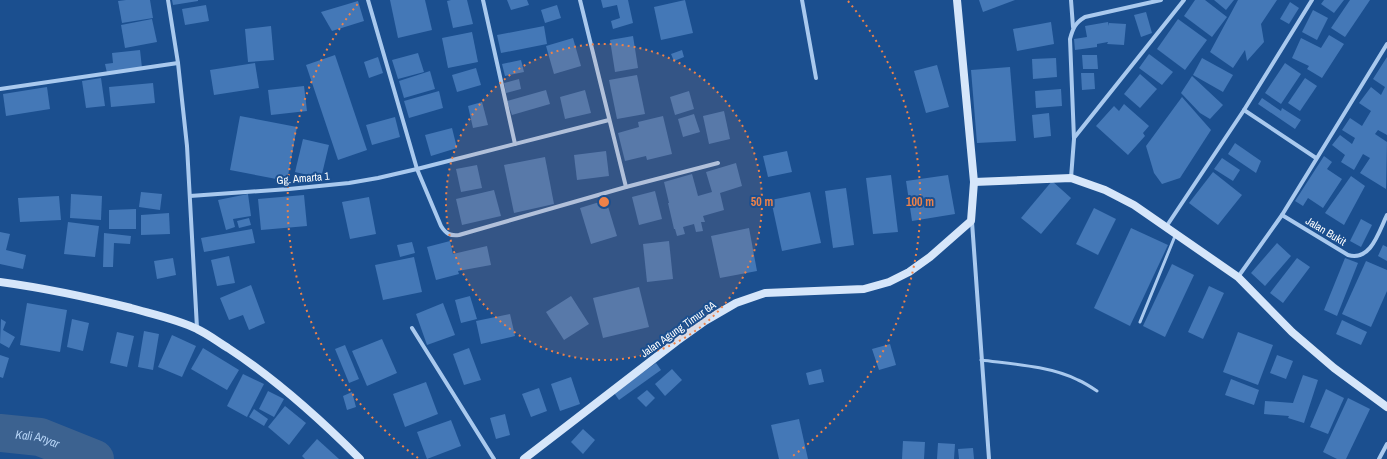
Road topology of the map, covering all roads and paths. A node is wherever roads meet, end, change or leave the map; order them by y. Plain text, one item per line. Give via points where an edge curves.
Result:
1 (168, 0) edge
2 (368, 0) edge
3 (483, 0) edge
4 (580, 0) edge
5 (802, 0) edge
6 (957, 0) edge
7 (1071, 0) edge
8 (1161, 0) edge
9 (1184, 0) edge
10 (1312, 0) edge
11 (1073, 28) junction
12 (1387, 44) edge
13 (178, 64) junction
14 (816, 78) dead end
15 (0, 89) edge
16 (1244, 110) junction
17 (609, 120) junction
18 (1074, 139) junction
19 (515, 144) junction
20 (1316, 158) junction
21 (718, 163) dead end
22 (417, 169) junction
23 (1071, 175) junction
24 (974, 182) junction
25 (626, 187) junction
26 (190, 196) junction
27 (1282, 215) junction
28 (1387, 215) edge
29 (972, 221) junction
30 (1166, 227) junction
31 (1176, 234) junction
32 (1238, 277) junction
33 (0, 282) edge
34 (1140, 322) dead end
35 (412, 328) dead end
36 (197, 329) junction
37 (981, 360) junction
38 (1097, 391) dead end
39 (1387, 407) edge
40 (1387, 444) edge
41 (360, 459) edge
42 (494, 459) edge
43 (524, 459) edge
44 (989, 459) edge
45 (1379, 459) edge

1 - 13 street
2 - 22 street
3 - 19 street
4 - 17 street
5 - 14 street
6 - 24 street
7 - 11 street
8 - 11 street via 1085,17
9 - 18 street
10 - 16 street
11 - 18 street via 1070,39
12 - 20 street
13 - 15 street
13 - 26 street
16 - 20 street
16 - 30 street
17 - 19 street, Gg. Amarta 1
17 - 25 street
18 - 23 street
19 - 22 street, Gg. Amarta 1
20 - 27 street
21 - 25 street
22 - 25 street via 444,230 452,236
22 - 26 street, Gg. Amarta 1 via 349,183
23 - 24 street
23 - 30 street via 1134,205
24 - 29 street
26 - 36 street
27 - 28 street, Jalan Bukit via 1348,255 1355,256 1369,250
27 - 32 street
29 - 37 street
29 - 43 street, Jalan Agung Timur 6A via 930,257 889,282 864,289 765,293 736,303 677,341
30 - 31 street
31 - 32 street
31 - 34 lane
32 - 39 street via 1292,332 1334,368
33 - 36 street via 83,296
35 - 42 street
36 - 41 street via 250,362 289,393
37 - 38 lane via 1057,372
37 - 44 street
40 - 45 street

